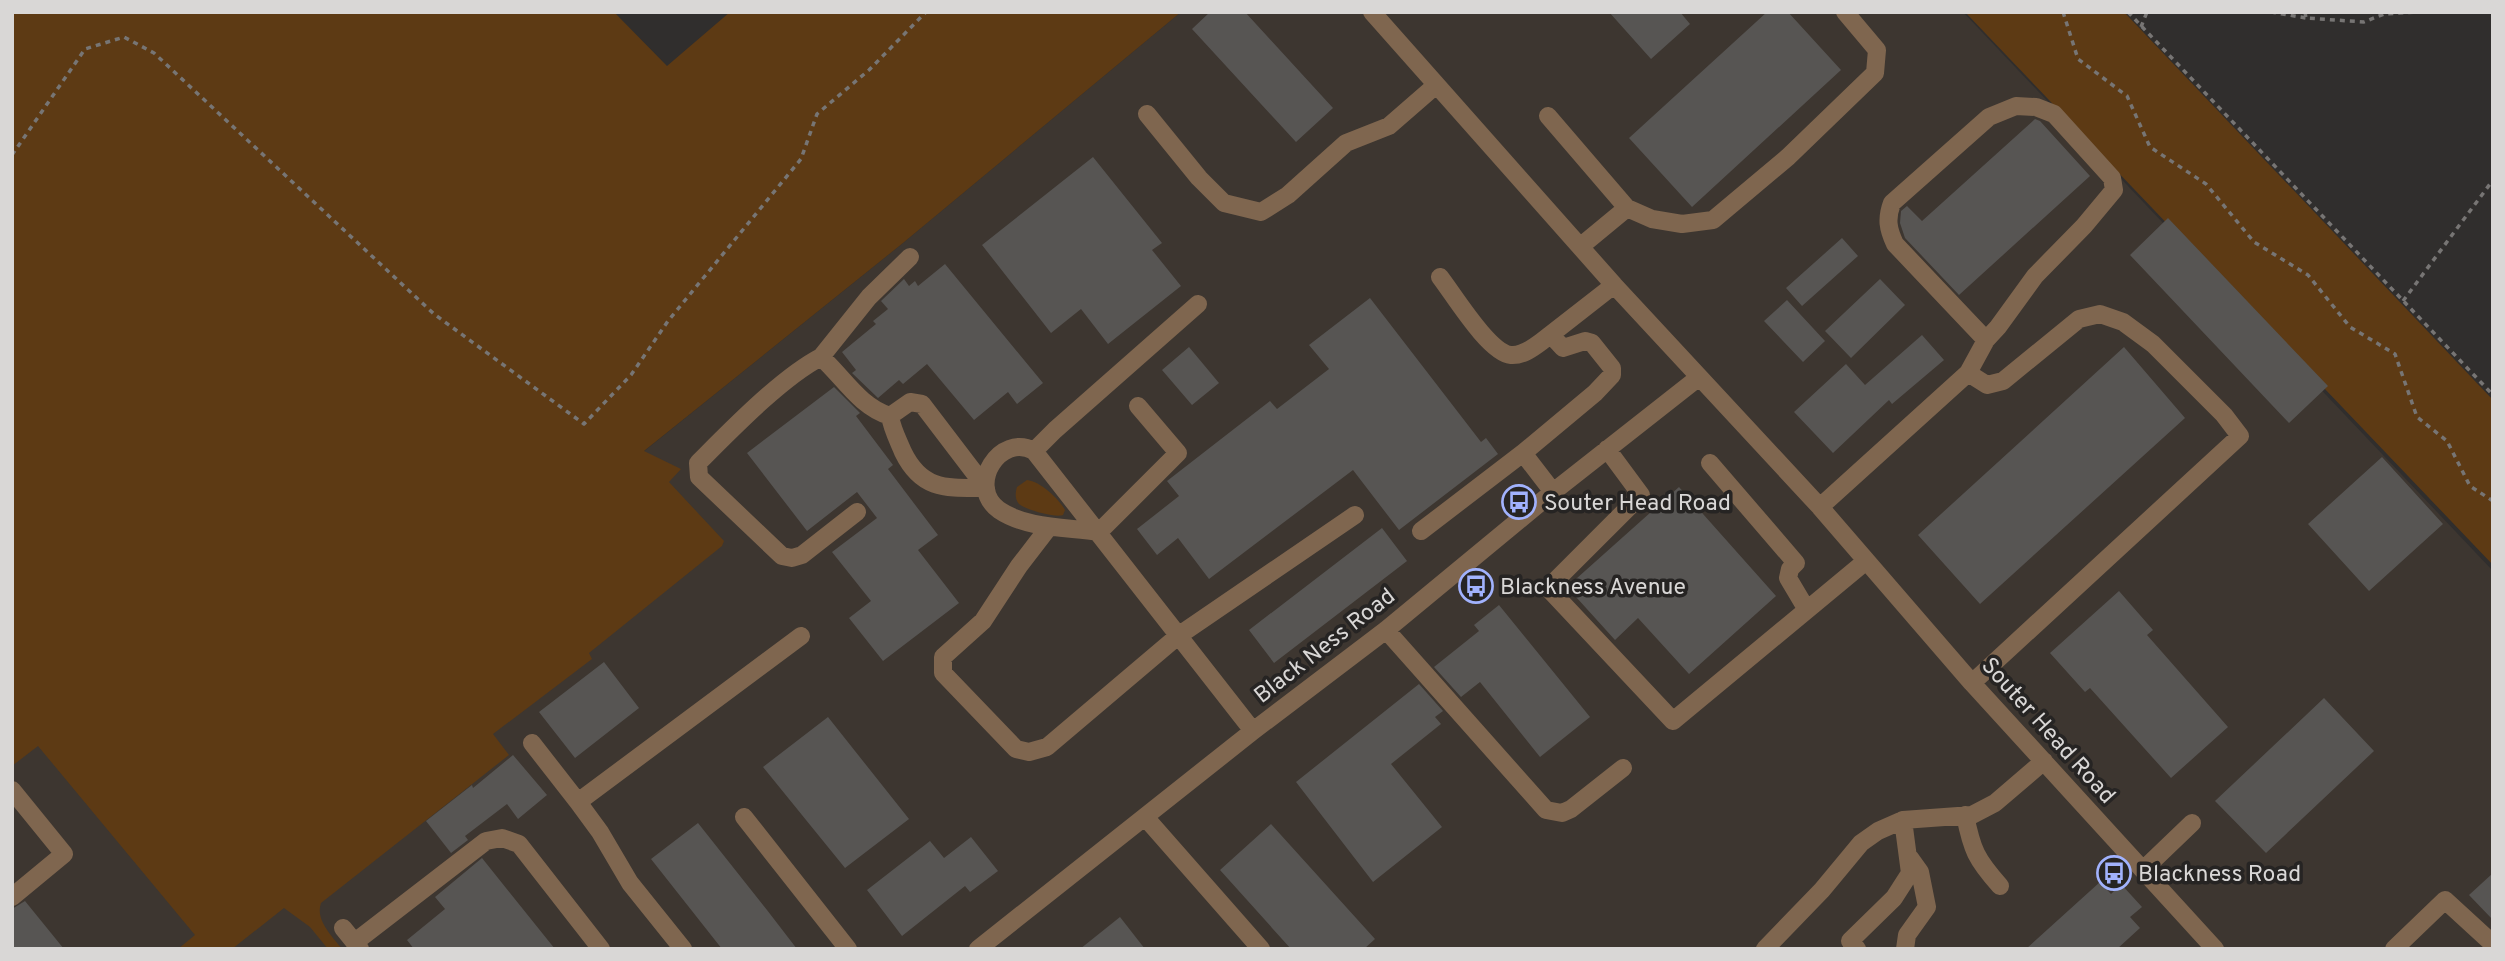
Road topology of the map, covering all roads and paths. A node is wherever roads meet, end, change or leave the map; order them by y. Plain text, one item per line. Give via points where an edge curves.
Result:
1 (926, 12) edge
2 (1372, 12) edge
3 (1845, 12) edge
4 (2063, 12) edge
5 (2128, 12) edge
6 (2147, 12) edge
7 (2271, 12) edge
8 (2417, 12) edge
9 (2306, 15) edge
10 (2141, 27) junction
11 (1435, 86) junction
12 (1147, 114) dead end
13 (1548, 116) dead end
14 (12, 155) edge
15 (2493, 180) edge
16 (1627, 208) junction
17 (1581, 246) junction
18 (910, 257) dead end
19 (1440, 277) dead end
20 (1614, 285) junction
21 (2403, 300) junction
22 (1198, 304) dead end
23 (1551, 335) junction
24 (1986, 340) junction
25 (821, 356) junction
26 (1968, 373) junction
27 (1698, 378) junction
28 (2493, 395) edge
29 (1138, 406) dead end
30 (890, 416) junction
31 (1607, 449) junction
32 (1034, 451) junction
33 (1523, 453) junction
34 (1710, 463) dead end
35 (986, 488) junction
36 (1553, 492) junction
37 (2493, 501) edge
38 (1820, 507) junction
39 (858, 512) dead end
40 (1356, 515) dead end
41 (1049, 527) junction
42 (1421, 531) dead end
43 (1098, 532) junction
44 (1866, 561) junction
45 (1807, 610) junction
46 (1386, 630) junction
47 (801, 636) dead end
48 (1178, 636) junction
49 (1972, 682) junction
50 (1253, 731) junction
51 (532, 743) dead end
52 (2044, 761) junction
53 (1623, 768) dead end
54 (12, 790) edge
55 (578, 802) junction
56 (1965, 816) junction
57 (744, 817) dead end
58 (1145, 817) junction
59 (1903, 820) junction
60 (2192, 823) dead end
61 (1908, 855) junction
62 (2143, 870) junction
63 (2000, 886) dead end
64 (12, 897) edge
65 (343, 928) dead end
66 (2493, 944) edge
67 (358, 945) edge
68 (1775, 945) edge
69 (601, 949) edge
70 (683, 949) edge
71 (848, 949) edge
72 (978, 949) edge
73 (1261, 949) edge
74 (1857, 949) edge
75 (1905, 949) edge
76 (2216, 949) edge
77 (2394, 949) edge

1 - 14 path via 817,114 801,159 668,321 631,374 584,425 434,314 154,53 124,37 85,49
2 - 11 street, Souter Head Road
3 - 16 street via 1877,50 1875,73 1788,157 1713,220 1682,224
4 - 37 path via 2078,59 2127,96 2150,147 2206,184 2253,242 2308,275 2350,327 2395,354 2417,416 2447,441 2470,486
5 - 10 path
6 - 10 path
7 - 9 path
8 - 9 path via 2384,14 2364,22
10 - 21 path
11 - 12 street via 1389,126 1346,143 1261,212 1224,203
11 - 17 street, Souter Head Road
13 - 16 street
15 - 21 path
16 - 17 street
17 - 20 street, Souter Head Road
18 - 25 street
19 - 23 street via 1482,333 1505,354 1519,354
20 - 23 street
20 - 27 street, Souter Head Road
21 - 28 path
22 - 32 street
23 - 33 street via 1563,348 1592,343 1612,368 1612,375
24 - 24 street via 2035,276 2114,190 2112,178 2054,114 2036,107 2016,106 1989,117 1892,203 1887,216 1895,244
24 - 26 street
25 - 30 street via 860,399
25 - 39 street via 781,386 698,463 699,477 782,556 802,555
26 - 38 street
26 - 49 street via 1987,384 2003,381 2080,318 2100,314 2123,322 2153,344 2240,436
27 - 31 street, Black Ness Road
27 - 38 street, Souter Head Road
29 - 43 street via 1178,453
30 - 35 street via 907,460 926,482
30 - 35 street via 910,402 922,404
31 - 36 street, Black Ness Road
31 - 45 street via 1641,495 1548,588 1673,721
32 - 35 street via 1017,446 998,456 986,474
32 - 43 street
33 - 36 street
33 - 42 street
34 - 45 street via 1796,563 1788,578
35 - 41 street via 998,509
36 - 46 street, Black Ness Road
38 - 44 street, Souter Head Road
40 - 48 street
41 - 43 street
41 - 48 street via 983,621 943,657 943,673 1016,750 1047,747
43 - 48 street
44 - 45 street
44 - 49 street, Souter Head Road
46 - 50 street, Black Ness Road
46 - 53 street via 1546,810 1571,810
47 - 55 street
48 - 50 street
49 - 52 street, Souter Head Road
50 - 58 street, Black Ness Road
51 - 55 street
52 - 56 street via 1995,803
52 - 62 street, Souter Head Road
54 - 64 street via 64,854
55 - 70 street via 630,883
56 - 59 street
56 - 63 street via 1971,847
57 - 71 street
58 - 72 street, Black Ness Road
58 - 73 street
59 - 61 street
59 - 68 street via 1861,843
60 - 62 street
61 - 74 street via 1910,873 1904,886 1850,941
61 - 75 street via 1920,872 1927,907 1907,935
62 - 76 street, Souter Head Road
65 - 67 street
66 - 77 street via 2445,900
67 - 69 street via 486,841 502,838 519,844

